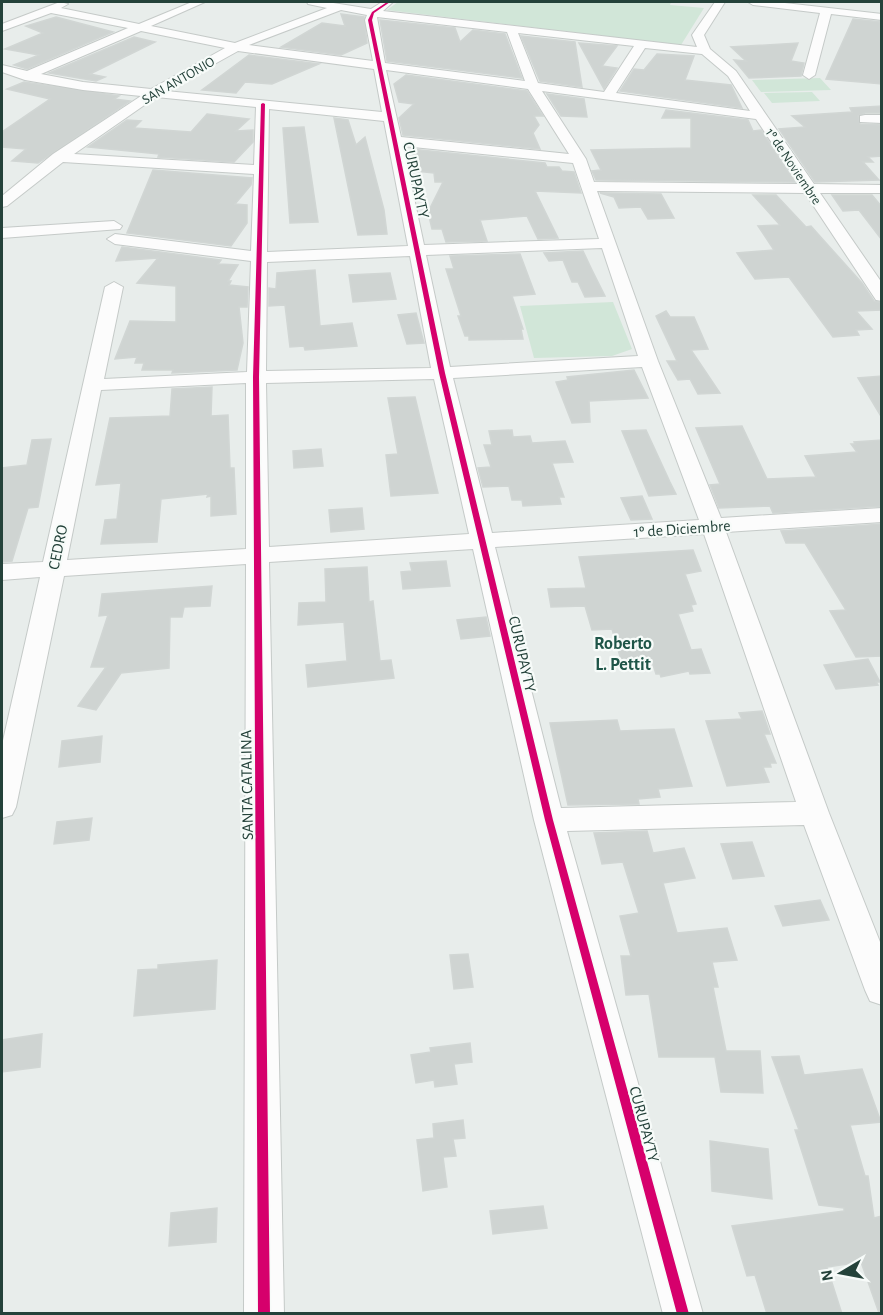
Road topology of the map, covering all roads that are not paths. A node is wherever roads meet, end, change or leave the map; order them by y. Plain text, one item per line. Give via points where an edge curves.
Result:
1 (68, 2) edge
2 (200, 2) edge
3 (312, 2) edge
4 (388, 2) edge
5 (720, 2) edge
6 (753, 2) edge
7 (804, 5) edge
8 (341, 7) junction
9 (49, 9) junction
10 (826, 10) junction
11 (373, 12) junction
12 (882, 16) edge
13 (4, 25) edge
14 (135, 28) junction
15 (511, 28) junction
16 (642, 43) junction
17 (236, 47) junction
18 (703, 47) junction
19 (378, 66) junction
20 (2, 69) edge
21 (28, 75) junction
22 (809, 75) dead end
23 (2, 83) edge
24 (533, 87) junction
25 (150, 93) junction
26 (607, 96) junction
27 (263, 104) junction
28 (760, 116) junction
29 (388, 117) junction
30 (865, 118) dead end
31 (882, 119) edge
32 (395, 141) junction
33 (58, 157) junction
34 (579, 159) junction
35 (260, 170) junction
36 (588, 186) junction
37 (810, 188) junction
38 (882, 189) edge
39 (2, 203) edge
40 (2, 233) edge
41 (607, 243) junction
42 (417, 250) junction
43 (258, 256) junction
44 (114, 287) dead end
45 (882, 296) edge
46 (649, 361) junction
47 (442, 373) junction
48 (256, 377) junction
49 (92, 385) junction
50 (882, 514) edge
51 (713, 526) junction
52 (482, 542) junction
53 (257, 554) junction
54 (53, 568) junction
55 (2, 572) edge
56 (2, 807) edge
57 (814, 813) junction
58 (549, 820) junction
59 (882, 990) edge
60 (264, 1314) edge
61 (682, 1314) edge

1 - 9 street
2 - 14 street
3 - 8 street
4 - 11 street
5 - 18 street via 698,35
6 - 7 street
7 - 10 street
8 - 11 street
8 - 17 street, SAN ANTONIO
9 - 13 street
9 - 14 street
10 - 12 street
10 - 22 street
11 - 15 street
11 - 19 street, CURUPAYTY via 370,20
14 - 17 street
14 - 21 street
15 - 16 street
15 - 24 street
16 - 18 street
16 - 26 street
17 - 19 street
17 - 25 street, SAN ANTONIO
18 - 28 street, 1º de Noviembre via 732,74
19 - 24 street
19 - 29 street, CURUPAYTY
20 - 21 street
21 - 23 street
21 - 25 street
24 - 26 street
24 - 34 street
25 - 27 street
25 - 33 street, SAN ANTONIO
26 - 28 street
27 - 29 street
27 - 35 street, SANTA CATALINA
28 - 37 street, 1º de Noviembre
29 - 32 street, CURUPAYTY
30 - 31 street
32 - 34 street
32 - 42 street, CURUPAYTY
33 - 35 street
33 - 39 street, SAN ANTONIO
34 - 36 street
35 - 43 street, SANTA CATALINA
36 - 37 street
36 - 41 street
37 - 38 street
37 - 45 street, 1º de Noviembre
40 - 43 street via 115,232
41 - 42 street
41 - 46 street
42 - 43 street
42 - 47 street, CURUPAYTY
43 - 48 street, SANTA CATALINA
44 - 49 street, CEDRO
46 - 47 street
46 - 51 street
47 - 48 street
47 - 52 street, CURUPAYTY
48 - 49 street
48 - 53 street, SANTA CATALINA
49 - 54 street, CEDRO
50 - 51 street, 1º de Diciembre
51 - 52 street, 1º de Diciembre
51 - 57 street
52 - 53 street, 1º de Diciembre
52 - 58 street, CURUPAYTY
53 - 54 street, 1º de Diciembre
53 - 60 street, SANTA CATALINA
54 - 55 street, 1º de Diciembre
54 - 56 street, CEDRO
57 - 58 street
57 - 59 street
58 - 61 street, CURUPAYTY

